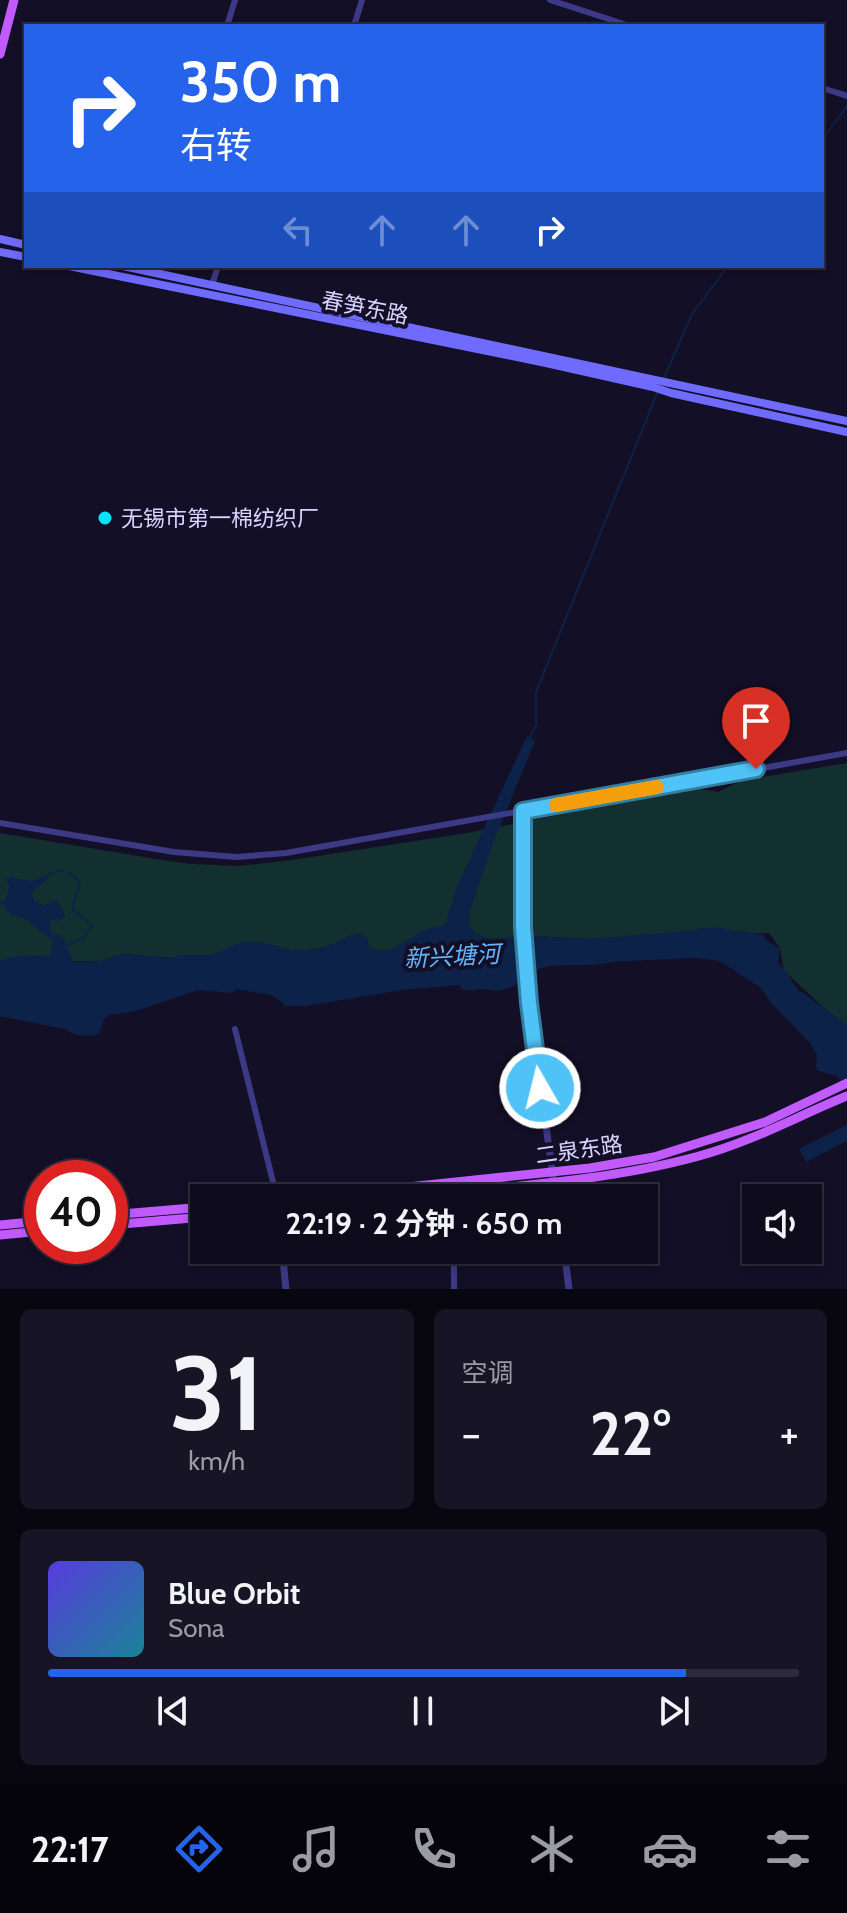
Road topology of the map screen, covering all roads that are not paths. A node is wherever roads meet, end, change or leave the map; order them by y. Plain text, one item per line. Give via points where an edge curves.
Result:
1 (14, 0) edge
2 (235, 0) edge
3 (362, 0) edge
4 (550, 0) edge
5 (228, 24) edge
6 (355, 24) edge
7 (624, 24) edge
8 (0, 54) edge
9 (824, 89) edge
10 (845, 96) edge
11 (0, 239) edge
12 (24, 245) edge
13 (0, 252) edge
14 (24, 257) edge
15 (79, 268) edge
16 (132, 268) edge
17 (217, 268) edge
18 (212, 285) junction
19 (654, 384) junction
20 (847, 421) edge
21 (847, 432) edge
22 (847, 753) edge
23 (523, 811) junction
24 (0, 823) edge
25 (235, 1029) dead end
26 (847, 1083) edge
27 (847, 1096) edge
28 (553, 1177) junction
29 (274, 1184) edge
30 (470, 1184) edge
31 (512, 1184) edge
32 (554, 1184) edge
33 (190, 1208) edge
34 (128, 1213) edge
35 (190, 1218) edge
36 (24, 1223) edge
37 (128, 1223) edge
38 (0, 1225) edge
39 (24, 1233) edge
40 (0, 1235) edge
41 (283, 1264) edge
42 (454, 1264) edge
43 (566, 1264) edge
44 (286, 1289) edge
45 (454, 1289) edge
46 (569, 1289) edge

1 - 8 main road
2 - 5 street
3 - 6 street
4 - 7 street
9 - 10 street
11 - 12 main road
13 - 14 main road
15 - 19 main road, 春笋东路
16 - 18 main road, 春笋东路
17 - 18 street
18 - 19 main road, 春笋东路
19 - 20 main road
19 - 21 main road via 671,393
22 - 23 street
23 - 24 street via 237,857
23 - 28 street via 529,1003
25 - 29 street
26 - 28 main road, 二泉东路 via 714,1140
27 - 28 main road, 二泉东路 via 765,1134 702,1155 632,1172
28 - 30 main road, 二泉东路
28 - 31 main road, 二泉东路
28 - 32 street
33 - 34 main road
35 - 37 main road
36 - 38 main road
39 - 40 main road
41 - 44 street
42 - 45 street
43 - 46 street

